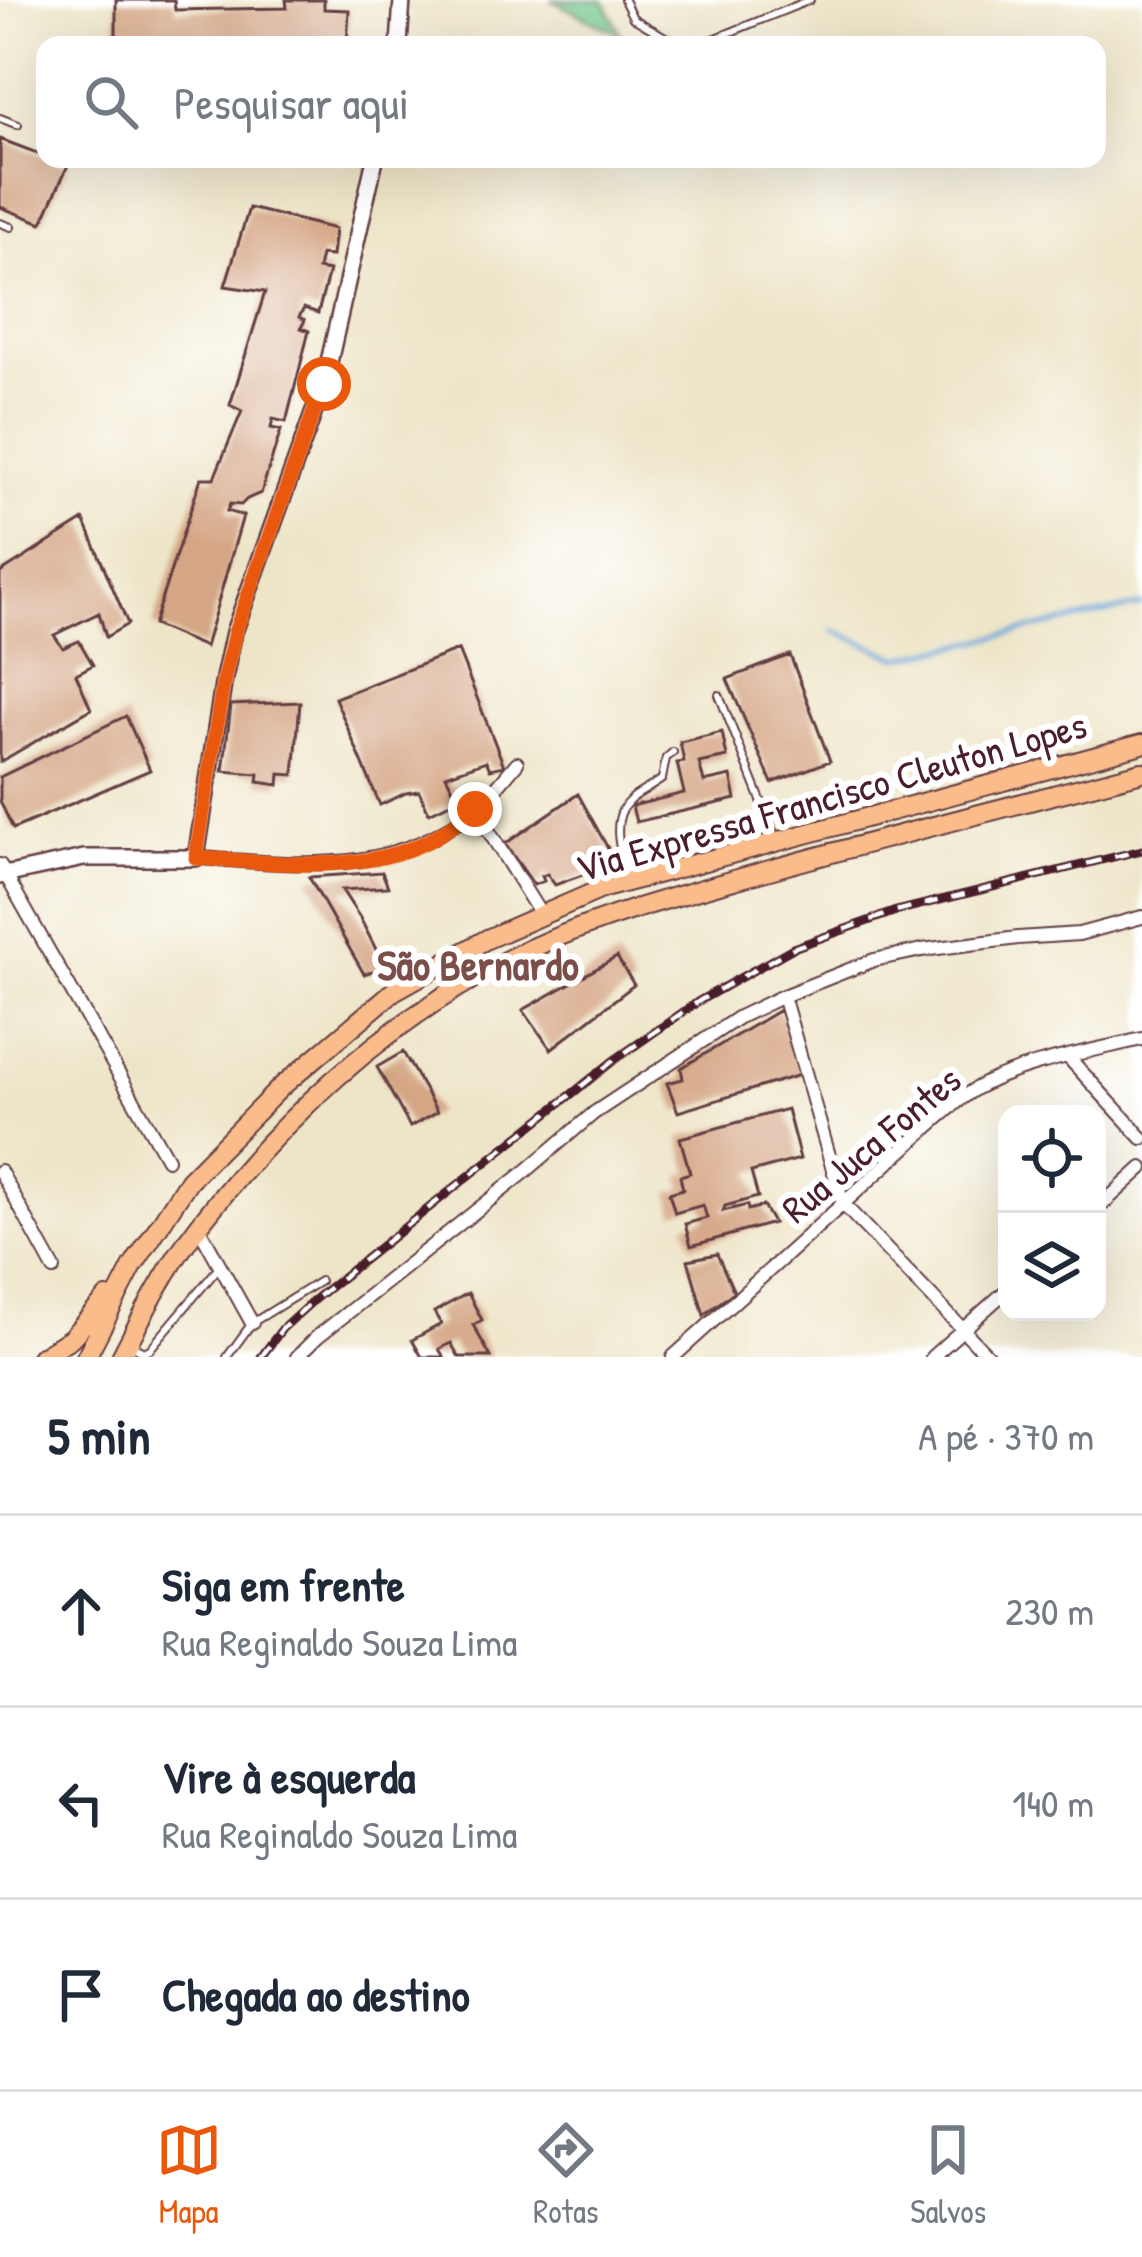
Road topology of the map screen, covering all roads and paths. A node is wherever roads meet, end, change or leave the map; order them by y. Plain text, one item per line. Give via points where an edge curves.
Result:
1 (402, 0) edge
2 (624, 0) edge
3 (810, 0) edge
4 (400, 36) edge
5 (663, 36) edge
6 (721, 36) edge
7 (0, 118) edge
8 (18, 125) dead end
9 (373, 168) edge
10 (0, 223) edge
11 (11, 227) dead end
12 (719, 695) dead end
13 (1142, 744) edge
14 (673, 752) dead end
15 (518, 763) dead end
16 (1142, 772) edge
17 (475, 809) junction
18 (778, 841) junction
19 (196, 858) junction
20 (2, 872) edge
21 (630, 881) junction
22 (542, 915) junction
23 (1142, 917) edge
24 (783, 996) junction
25 (1142, 1039) edge
26 (1068, 1057) junction
27 (1142, 1138) edge
28 (167, 1159) dead end
29 (1142, 1168) edge
30 (0, 1171) edge
31 (1106, 1201) edge
32 (843, 1204) junction
33 (198, 1226) junction
34 (133, 1266) junction
35 (220, 1266) junction
36 (54, 1269) dead end
37 (320, 1281) dead end
38 (998, 1298) edge
39 (252, 1323) junction
40 (963, 1330) junction
41 (124, 1349) edge
42 (682, 1354) edge
43 (41, 1357) edge
44 (86, 1357) edge
45 (227, 1357) edge
46 (297, 1357) edge
47 (932, 1357) edge
48 (989, 1357) edge

1 - 4 street
2 - 5 lane via 633,19
3 - 6 lane
7 - 8 lane
9 - 19 street via 324,384 235,632
10 - 11 lane
12 - 18 lane
13 - 18 highway, Via Expressa Francisco Cleuton Lopes
14 - 21 lane via 662,779 621,815
15 - 17 street
16 - 33 highway, Via Expressa Francisco Cleuton Lopes via 615,913 508,960 416,1013 297,1112
17 - 19 street via 428,841 376,859
17 - 22 street
18 - 21 highway, Via Expressa Francisco Cleuton Lopes
19 - 20 street via 84,858
20 - 28 street
21 - 22 highway, Via Expressa Francisco Cleuton Lopes
22 - 34 highway, Via Expressa Francisco Cleuton Lopes via 394,991 281,1087 189,1180
23 - 24 street via 1079,934 890,957
24 - 32 street
24 - 46 street via 595,1113
25 - 26 street, Rua Juca Fontes
26 - 27 street
26 - 32 street, Rua Juca Fontes via 975,1089
29 - 31 street
30 - 36 street
32 - 40 street
32 - 42 street, Rua Juca Fontes
33 - 35 street
33 - 41 highway, Via Expressa Francisco Cleuton Lopes
34 - 43 highway via 89,1321
34 - 44 highway, Via Expressa Francisco Cleuton Lopes
35 - 39 street
35 - 41 lane via 150,1348
37 - 39 lane
38 - 40 street
39 - 45 lane
40 - 47 street
40 - 48 street

